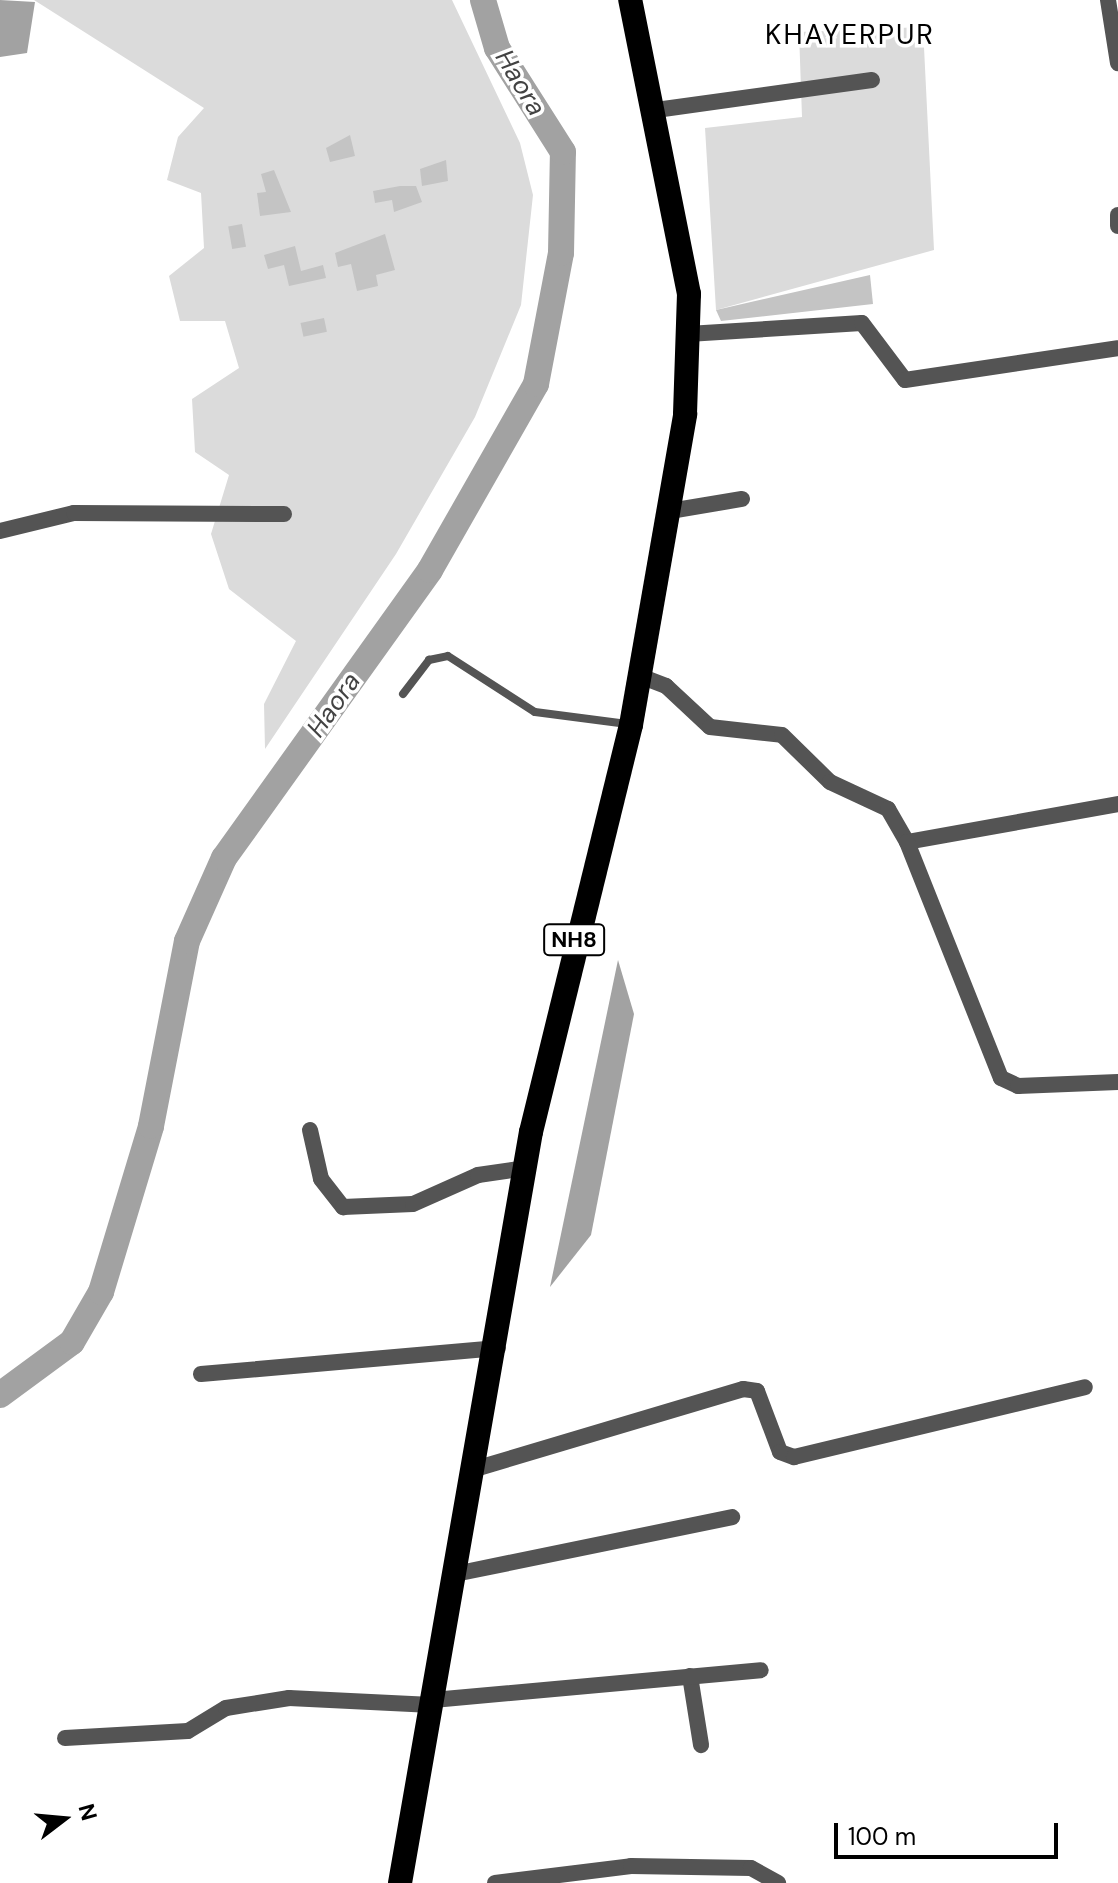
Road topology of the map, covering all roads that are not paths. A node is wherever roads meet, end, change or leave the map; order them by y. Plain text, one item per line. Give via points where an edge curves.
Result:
1 (630, 0) edge
2 (1108, 0) edge
3 (1118, 63) edge
4 (872, 80) dead end
5 (656, 110) junction
6 (1118, 215) edge
7 (1118, 226) edge
8 (688, 334) junction
9 (1118, 348) edge
10 (742, 499) dead end
11 (670, 511) junction
12 (284, 514) dead end
13 (0, 531) edge
14 (640, 676) junction
15 (403, 694) dead end
16 (631, 725) junction
17 (1118, 804) edge
18 (907, 842) junction
19 (1118, 1082) edge
20 (310, 1130) dead end
21 (526, 1168) junction
22 (498, 1348) junction
23 (201, 1374) dead end
24 (1085, 1387) dead end
25 (475, 1469) junction
26 (732, 1517) dead end
27 (455, 1574) junction
28 (761, 1670) dead end
29 (690, 1676) junction
30 (432, 1703) junction
31 (65, 1738) dead end
32 (701, 1745) dead end
33 (400, 1883) edge
34 (495, 1883) edge
35 (778, 1883) edge

1 - 5 highway, NH8
2 - 3 street
4 - 5 street
5 - 8 highway, NH8 via 689,294
6 - 7 street
8 - 9 street via 862,323 905,380
8 - 11 highway, NH8
10 - 11 street
11 - 14 highway, NH8
12 - 13 street via 74,513
14 - 16 highway, NH8
14 - 18 street via 666,686 710,727 782,735 830,782 888,809
15 - 16 lane via 429,660 448,656 535,712
16 - 21 highway, NH8 via 571,952
17 - 18 street
18 - 19 street via 1001,1078 1018,1086
20 - 21 street via 321,1179 343,1207 413,1204 478,1175
21 - 22 highway, NH8
22 - 23 street
22 - 25 highway, NH8
24 - 25 street via 794,1457 780,1452 757,1391 743,1389
25 - 27 highway, NH8
26 - 27 street
27 - 30 highway, NH8
28 - 29 street
29 - 30 street
29 - 32 street
30 - 31 street via 289,1698 226,1708 178,1733
30 - 33 highway, NH8
34 - 35 street via 631,1866 751,1868

